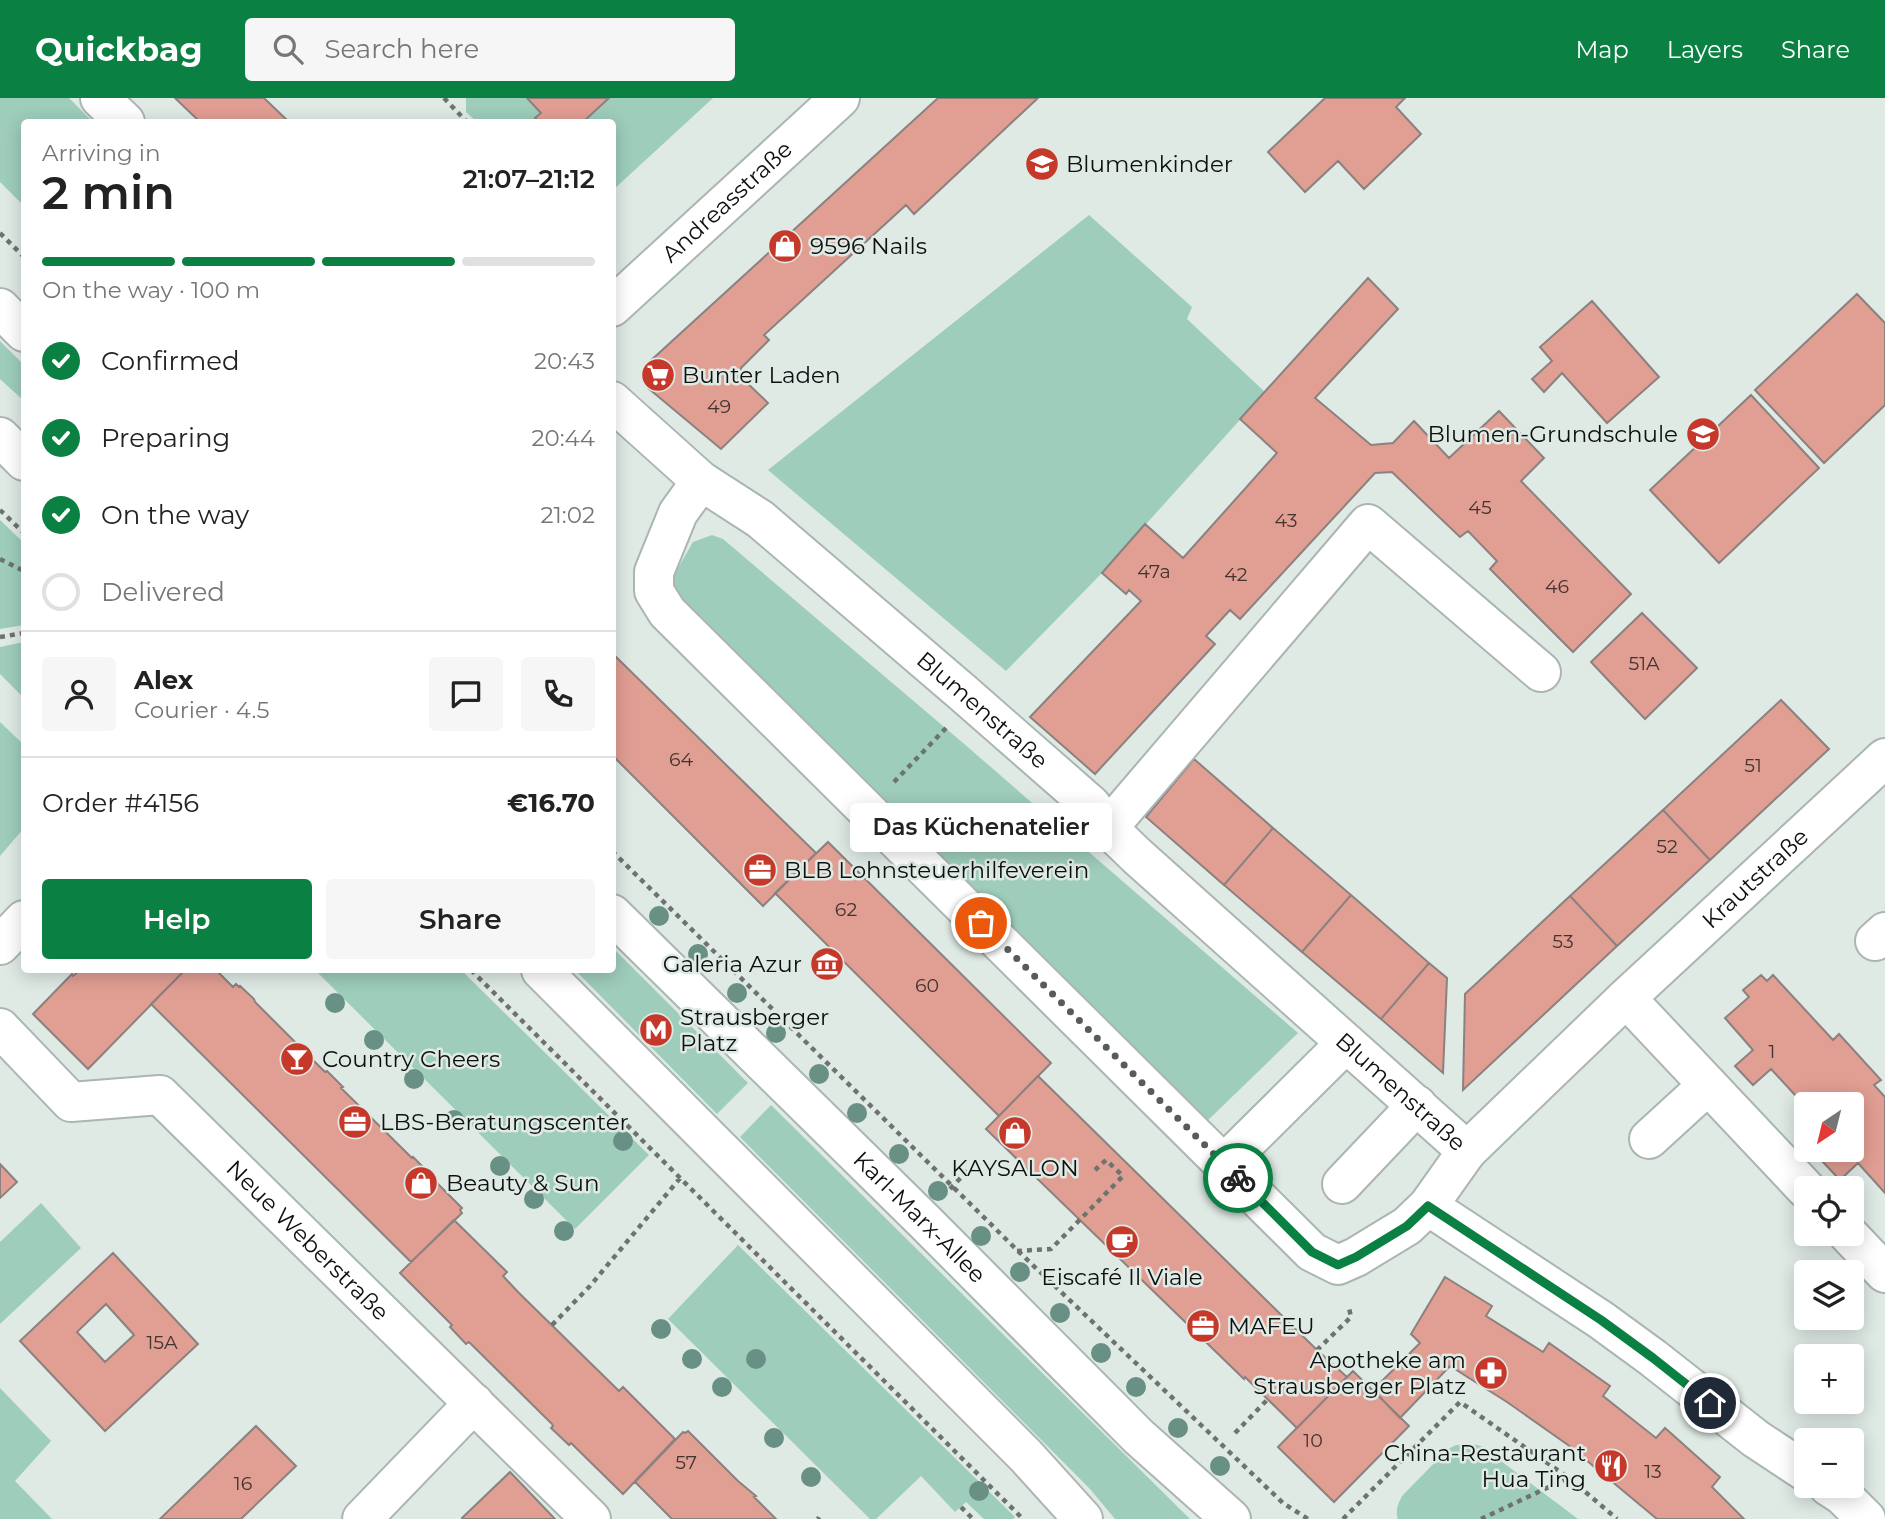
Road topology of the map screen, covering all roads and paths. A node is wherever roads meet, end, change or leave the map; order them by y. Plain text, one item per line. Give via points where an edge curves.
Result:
1 (100, 98) edge
2 (841, 98) edge
3 (446, 99) edge
4 (122, 119) edge
5 (464, 119) edge
6 (0, 233) edge
7 (21, 254) edge
8 (616, 303) edge
9 (0, 308) edge
10 (21, 329) edge
11 (616, 405) edge
12 (0, 437) edge
13 (21, 458) edge
14 (701, 481) junction
15 (0, 510) edge
16 (21, 530) edge
17 (0, 559) edge
18 (21, 570) edge
19 (21, 634) edge
20 (0, 637) edge
21 (1541, 672) dead end
22 (1885, 758) edge
23 (1108, 828) junction
24 (616, 855) edge
25 (616, 918) edge
26 (21, 922) edge
27 (0, 945) edge
28 (474, 973) edge
29 (544, 973) edge
30 (1626, 998) junction
31 (0, 1028) edge
32 (1346, 1043) junction
33 (1708, 1085) junction
34 (1417, 1105) junction
35 (1649, 1139) dead end
36 (1467, 1151) junction
37 (1224, 1164) junction
38 (971, 1167) dead end
39 (1095, 1170) dead end
40 (1794, 1176) edge
41 (681, 1177) junction
42 (1342, 1184) dead end
43 (951, 1188) junction
44 (1428, 1206) junction
45 (983, 1225) dead end
46 (1859, 1246) edge
47 (1018, 1251) junction
48 (1885, 1273) edge
49 (1349, 1308) dead end
50 (552, 1325) dead end
51 (1317, 1350) dead end
52 (1268, 1399) dead end
53 (474, 1403) junction
54 (1235, 1433) dead end
55 (1794, 1464) edge
56 (1569, 1478) junction
57 (1845, 1498) edge
58 (961, 1507) dead end
59 (362, 1519) edge
60 (591, 1519) edge
61 (973, 1519) edge
62 (1023, 1519) edge
63 (1083, 1519) edge
64 (1231, 1519) edge
65 (1308, 1519) edge
66 (1343, 1519) edge
67 (1481, 1519) edge
68 (1617, 1519) edge
69 (1866, 1519) edge

1 - 4 street
2 - 8 street, Andreasstraße
3 - 5 path
6 - 7 path
9 - 10 street
11 - 14 street, Blumenstraße
12 - 13 street
14 - 23 street, Blumenstraße via 760,519 793,547 1091,805
14 - 37 street, Blumenstraße via 678,513 654,572 654,591 667,612
15 - 16 path
17 - 18 path
19 - 20 path
21 - 23 street via 1368,524
22 - 30 street, Krautstraße
23 - 32 street, Blumenstraße
24 - 43 path
25 - 64 street, Karl-Marx-Allee via 1139,1437
26 - 27 street
28 - 41 path
29 - 63 street via 1016,1446
30 - 33 street
30 - 36 street, Krautstraße
31 - 53 street, Neue Weberstraße via 71,1102 160,1096
32 - 34 street, Blumenstraße
32 - 37 street
33 - 35 street
33 - 40 street
34 - 36 street, Blumenstraße
34 - 42 street
36 - 44 street, Blumenstraße
37 - 44 street, Blumenstraße via 1312,1252 1338,1265 1407,1226
38 - 43 path
39 - 47 path via 1106,1160 1123,1176 1051,1248
41 - 50 path
41 - 62 path
43 - 47 path
44 - 55 street via 1601,1320
45 - 47 path via 1006,1247
46 - 48 street
47 - 65 path via 1283,1503
49 - 51 path via 1351,1317
52 - 54 path
53 - 59 street
53 - 60 street, Neue Weberstraße
56 - 66 path via 1460,1402
56 - 67 path
56 - 68 path
57 - 69 street
58 - 61 path

